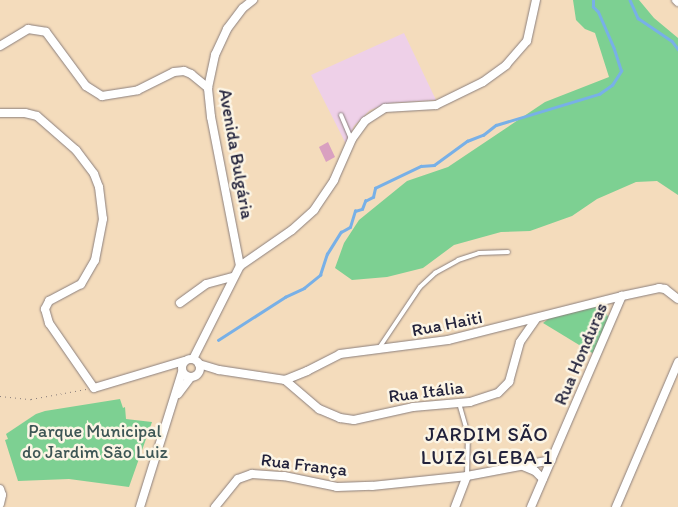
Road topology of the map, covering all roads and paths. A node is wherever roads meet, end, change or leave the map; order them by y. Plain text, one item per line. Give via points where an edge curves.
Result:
1 (252, 0) edge
2 (536, 0) edge
3 (0, 46) edge
4 (208, 88) junction
5 (0, 113) edge
6 (341, 115) dead end
7 (352, 139) junction
8 (508, 252) dead end
9 (240, 266) junction
10 (234, 277) junction
11 (622, 296) junction
12 (678, 299) edge
13 (180, 303) dead end
14 (536, 319) junction
15 (378, 350) junction
16 (184, 361) junction
17 (196, 361) junction
18 (678, 362) edge
19 (219, 370) junction
20 (182, 372) junction
21 (193, 376) junction
22 (284, 380) junction
23 (94, 388) junction
24 (0, 396) edge
25 (176, 398) junction
26 (459, 404) junction
27 (552, 460) junction
28 (523, 466) junction
29 (467, 476) junction
30 (544, 479) junction
31 (0, 489) edge
32 (0, 504) edge
33 (218, 506) edge
34 (140, 507) edge
35 (455, 507) edge
36 (531, 507) edge
37 (616, 507) edge

1 - 4 street, Avenida Bulgária via 227,29 215,55
2 - 7 street via 527,41 506,65 465,93 443,103 426,107 385,108 365,121
3 - 4 street via 28,30 46,32 86,86 102,96 138,90 174,72 184,71
4 - 9 street, Avenida Bulgária via 210,117
5 - 23 street via 37,116 76,150 90,168 99,188 103,219 95,260 81,284 49,301 45,309 49,323
6 - 7 lane
7 - 9 street via 334,180 314,210 292,230
8 - 15 lane via 479,253 435,273 420,287
9 - 10 street
10 - 13 street via 206,284
10 - 17 street
11 - 12 street, Rua Haiti via 659,288
11 - 14 street, Rua Haiti
11 - 27 street, Rua Honduras
14 - 15 street, Rua Haiti via 448,340
14 - 26 street, Rua Itália via 520,342 513,375 504,388 492,396
15 - 22 street, Rua Haiti via 340,354
16 - 17 street
16 - 20 street
16 - 23 street
17 - 19 street
17 - 21 street via 198,373
18 - 37 street
19 - 21 street
19 - 22 street
20 - 21 street
20 - 25 street
21 - 25 street
22 - 26 street, Rua Itália via 319,409 354,420 413,407
23 - 24 path via 31,399
25 - 34 street via 157,447
26 - 29 lane via 468,434
27 - 28 street, Rua França
27 - 30 street, Rua Honduras
28 - 29 street, Rua França
28 - 30 street
29 - 33 street, Rua França via 338,487 284,476 252,474 238,478
29 - 35 street
30 - 36 street, Rua Honduras
31 - 32 street

